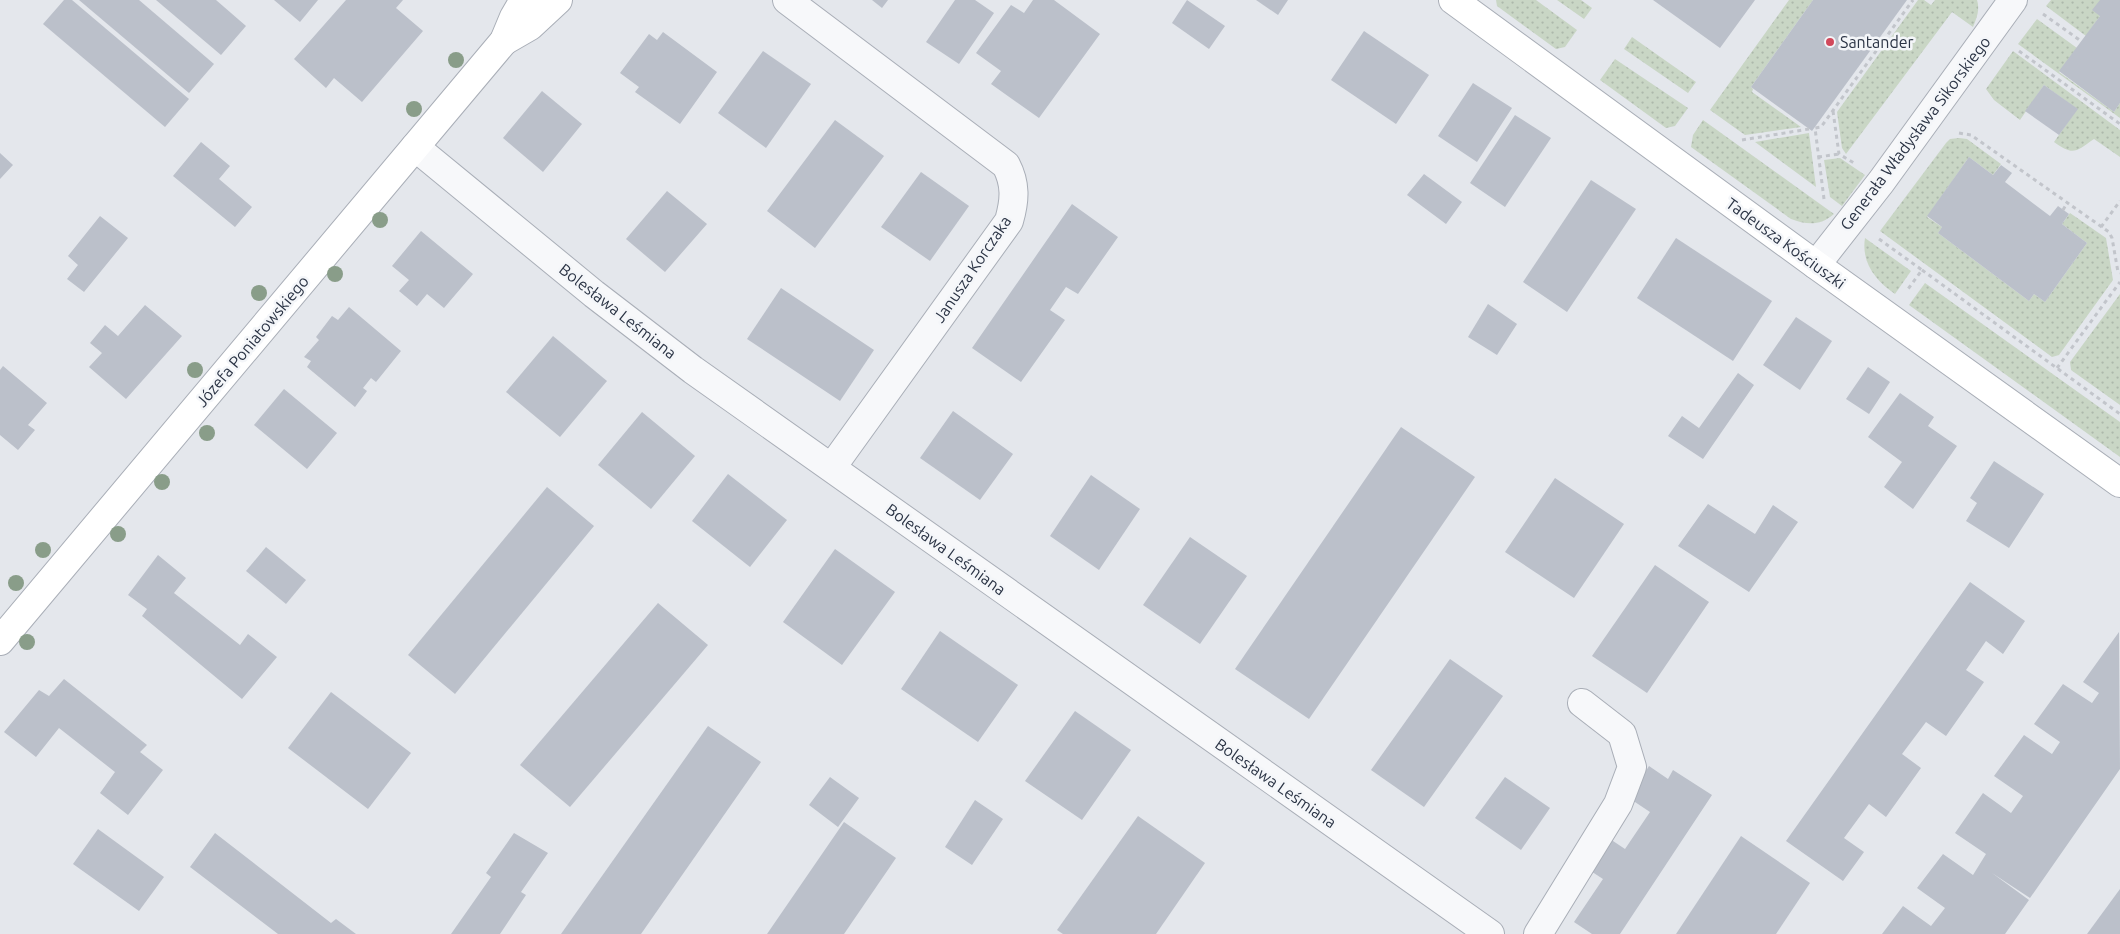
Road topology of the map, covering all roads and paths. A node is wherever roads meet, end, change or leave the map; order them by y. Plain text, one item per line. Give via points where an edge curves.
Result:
1 (524, 0) edge
2 (558, 0) edge
3 (787, 0) edge
4 (1453, 0) edge
5 (1913, 0) edge
6 (2024, 5) edge
7 (504, 41) junction
8 (2081, 41) dead end
9 (2018, 50) dead end
10 (2120, 124) edge
11 (1809, 129) dead end
12 (1957, 133) dead end
13 (1742, 140) dead end
14 (415, 147) junction
15 (1839, 154) dead end
16 (1818, 157) junction
17 (2010, 162) junction
18 (2006, 169) dead end
19 (1824, 199) dead end
20 (2120, 201) edge
21 (2067, 203) junction
22 (2063, 210) dead end
23 (2101, 227) junction
24 (1878, 238) dead end
25 (1816, 265) junction
26 (1922, 270) junction
27 (2120, 273) edge
28 (2120, 282) edge
29 (1907, 292) dead end
30 (2057, 368) junction
31 (2120, 414) edge
32 (832, 467) junction
33 (2120, 483) edge
34 (0, 641) edge
35 (1582, 703) dead end
36 (1490, 934) edge
37 (1538, 934) edge

1 - 7 street, Józefa Poniatowskiego
2 - 7 street, Józefa Poniatowskiego via 530,26
3 - 32 street, Janusza Korczaka via 1006,165 1014,194 1009,221
4 - 25 street, Tadeusza Kościuszki
5 - 16 path via 1821,127 1815,128
6 - 8 path
6 - 25 street, Generała Władysława Sikorskiego
7 - 14 street, Józefa Poniatowskiego
9 - 10 path
11 - 13 path
12 - 17 path via 1971,135
14 - 32 street, Bolesława Leśmiana via 629,322
14 - 34 street, Józefa Poniatowskiego
15 - 16 path
16 - 19 path
17 - 18 path
17 - 21 path
20 - 23 path
21 - 22 path
21 - 23 path
23 - 27 path via 2112,238
24 - 26 path
25 - 33 street, Tadeusza Kościuszki
26 - 29 path
26 - 30 path
28 - 30 path
30 - 31 path
32 - 36 street, Bolesława Leśmiana
35 - 37 street via 1622,734 1632,767 1618,804

